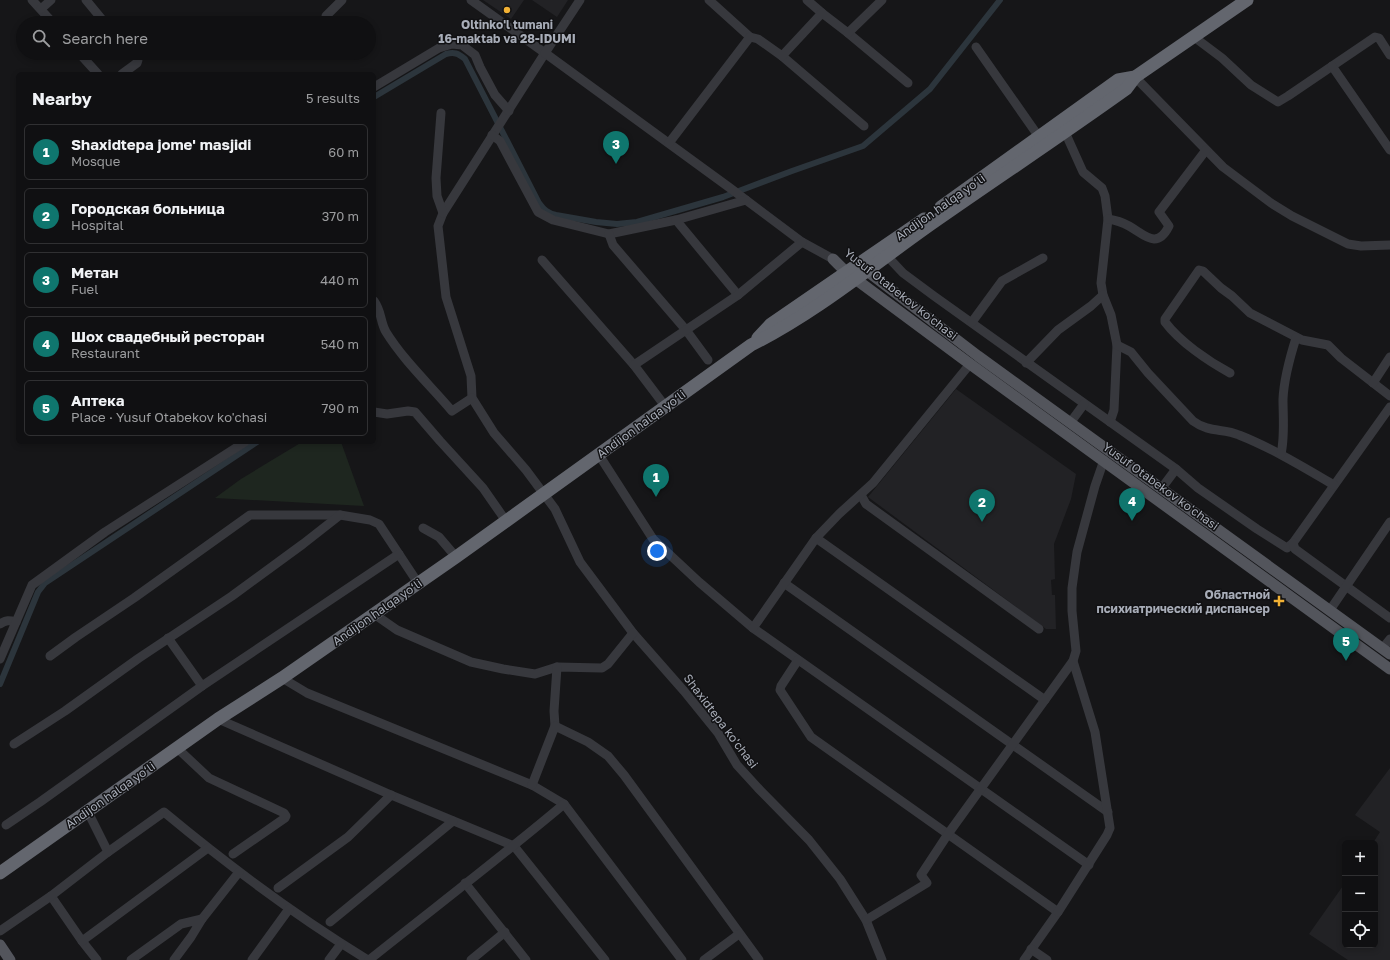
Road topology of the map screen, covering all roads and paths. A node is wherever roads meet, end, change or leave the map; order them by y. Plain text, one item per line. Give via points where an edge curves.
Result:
1 (32, 0) edge
2 (51, 0) edge
3 (86, 0) edge
4 (342, 0) edge
5 (471, 0) edge
6 (580, 0) edge
7 (709, 0) edge
8 (807, 0) edge
9 (882, 0) edge
10 (1247, 0) edge
11 (41, 9) junction
12 (822, 13) junction
13 (47, 16) edge
14 (99, 16) edge
15 (326, 16) dead end
16 (848, 33) junction
17 (750, 37) junction
18 (1194, 37) junction
19 (976, 47) dead end
20 (545, 53) junction
21 (1390, 55) edge
22 (782, 56) junction
23 (85, 60) edge
24 (138, 60) edge
25 (1332, 66) junction
26 (96, 72) edge
27 (125, 72) edge
28 (1135, 76) junction
29 (908, 83) dead end
30 (376, 86) edge
31 (441, 113) dead end
32 (507, 113) junction
33 (864, 126) dead end
34 (1065, 132) junction
35 (494, 133) junction
36 (1039, 137) junction
37 (669, 143) junction
38 (1389, 145) edge
39 (1206, 150) junction
40 (744, 199) junction
41 (443, 213) junction
42 (1108, 219) junction
43 (676, 220) junction
44 (609, 234) junction
45 (802, 242) junction
46 (1390, 245) edge
47 (887, 256) junction
48 (1043, 258) dead end
49 (833, 259) joint
50 (542, 260) dead end
51 (856, 272) junction
52 (738, 295) junction
53 (1103, 295) junction
54 (376, 303) edge
55 (972, 322) junction
56 (686, 330) junction
57 (1296, 338) junction
58 (1116, 345) junction
59 (1390, 358) edge
60 (708, 360) dead end
61 (1026, 363) junction
62 (970, 364) junction
63 (634, 365) junction
64 (1230, 373) dead end
65 (1373, 383) junction
66 (1390, 396) edge
67 (472, 398) junction
68 (1084, 404) junction
69 (665, 406) junction
70 (1390, 407) edge
71 (376, 412) edge
72 (1110, 422) junction
73 (1070, 423) junction
74 (242, 444) edge
75 (1281, 454) junction
76 (599, 455) junction
77 (1104, 460) junction
78 (1176, 469) junction
79 (1334, 485) junction
80 (1161, 489) junction
81 (544, 494) junction
82 (861, 495) junction
83 (340, 515) junction
84 (506, 521) junction
85 (1390, 522) edge
86 (423, 528) dead end
87 (816, 538) junction
88 (1293, 543) junction
89 (399, 554) junction
90 (456, 557) junction
91 (418, 583) junction
92 (784, 583) junction
93 (1346, 586) junction
94 (1330, 610) junction
95 (374, 614) junction
96 (1390, 618) edge
97 (16, 622) junction
98 (0, 624) edge
99 (753, 628) junction
100 (1039, 629) dead end
101 (633, 633) junction
102 (168, 638) junction
103 (1390, 639) edge
104 (1386, 651) edge
105 (50, 656) dead end
106 (0, 659) edge
107 (798, 660) junction
108 (1073, 661) junction
109 (556, 667) junction
110 (1390, 669) edge
111 (282, 678) junction
112 (202, 686) junction
113 (1045, 700) junction
114 (218, 719) junction
115 (555, 726) junction
116 (14, 744) dead end
117 (1013, 745) junction
118 (177, 748) junction
119 (532, 785) junction
120 (980, 789) junction
121 (391, 795) junction
122 (564, 804) junction
123 (88, 810) junction
124 (1108, 812) junction
125 (453, 821) junction
126 (6, 825) dead end
127 (948, 834) junction
128 (514, 846) junction
129 (208, 848) junction
130 (108, 852) junction
131 (233, 854) dead end
132 (1089, 865) junction
133 (239, 872) junction
134 (0, 873) edge
135 (465, 883) junction
136 (278, 888) dead end
137 (51, 896) junction
138 (289, 909) junction
139 (1058, 912) junction
140 (202, 919) junction
141 (866, 920) junction
142 (330, 922) dead end
143 (0, 931) edge
144 (505, 932) junction
145 (739, 934) junction
146 (82, 941) junction
147 (341, 944) junction
148 (0, 945) edge
149 (1032, 949) junction
150 (10, 960) edge
151 (97, 960) edge
152 (131, 960) edge
153 (174, 960) edge
154 (252, 960) edge
155 (329, 960) edge
156 (368, 960) edge
157 (471, 960) edge
158 (526, 960) edge
159 (605, 960) edge
160 (682, 960) edge
161 (704, 960) edge
162 (759, 960) edge
163 (882, 960) edge
164 (1024, 960) edge
165 (1047, 960) edge

1 - 11 street
2 - 11 street
3 - 14 street
4 - 15 street
5 - 20 street
6 - 20 street
7 - 17 street
8 - 12 street
9 - 16 street
10 - 18 highway, Andijon halqa yo‘li
11 - 13 street
12 - 16 street
12 - 22 street
16 - 29 street
17 - 22 street via 758,39
17 - 37 street
18 - 25 street via 1251,85 1278,102
18 - 28 highway, Andijon halqa yo‘li
19 - 36 street
20 - 32 street
20 - 37 street
21 - 25 street via 1379,38 1375,37
22 - 33 street
23 - 26 street
24 - 27 street
25 - 38 street
28 - 34 highway, Andijon halqa yo‘li via 1126,90
28 - 36 highway, Andijon halqa yo‘li via 1118,80
28 - 39 street
30 - 32 street via 439,48 452,44 462,45 475,54
31 - 41 street via 436,178 437,196
32 - 35 street
34 - 42 street via 1083,172 1104,191
34 - 47 highway, Andijon halqa yo‘li
35 - 41 street
35 - 44 street via 538,212 553,220
36 - 51 highway, Andijon halqa yo‘li
37 - 40 street
39 - 42 street via 1159,212 1169,226 1160,238 1149,238 1128,225
39 - 46 street via 1223,167 1292,216 1348,244
40 - 43 street
40 - 45 street
41 - 67 street via 438,226 446,297 471,376
42 - 53 street via 1101,275
43 - 44 street
43 - 52 street
44 - 56 street via 613,245
45 - 49 street
45 - 52 street
47 - 51 highway, Andijon halqa yo‘li
47 - 55 street via 903,273
48 - 55 street via 1002,281
49 - 51 main road, Yusuf Otabekov ko'chasi
50 - 63 street
51 - 62 main road, Yusuf Otabekov ko'chasi
51 - 69 highway, Andijon halqa yo‘li via 779,331 750,345
51 - 73 main road, Yusuf Otabekov ko'chasi
52 - 56 street
53 - 58 street via 1111,314
53 - 61 street via 1058,330
54 - 67 street via 385,330 404,358 452,411
55 - 61 street
56 - 60 street
56 - 63 street
57 - 64 street via 1250,313 1199,270 1165,322 1195,351
57 - 65 street via 1328,346
57 - 75 street via 1284,391
58 - 72 street via 1114,410
58 - 75 street via 1131,352 1199,426 1237,434
59 - 65 street
61 - 68 street
62 - 77 main road, Yusuf Otabekov ko'chasi
62 - 82 street
63 - 69 street
65 - 66 street
67 - 81 street, Shaxidtepa ko'chasi via 494,433
68 - 72 street
68 - 73 street
69 - 76 highway, Andijon halqa yo‘li
70 - 79 street
71 - 84 street via 415,412 483,488
72 - 78 street
73 - 80 main road, Yusuf Otabekov ko'chasi
74 - 97 street via 105,532 32,585
75 - 79 street
76 - 81 highway, Andijon halqa yo‘li
76 - 99 street via 653,539
77 - 108 street via 1077,552 1072,588 1076,651
77 - 110 main road, Yusuf Otabekov ko'chasi
78 - 80 street
78 - 88 street via 1198,488 1280,544 1287,548
79 - 88 street
80 - 94 main road, Yusuf Otabekov ko'chasi
81 - 84 highway, Andijon halqa yo‘li
81 - 101 street, Shaxidtepa ko'chasi via 555,509 580,562
82 - 87 street
82 - 100 street via 866,504
83 - 89 street via 379,524
83 - 102 street via 232,596
83 - 105 street via 250,515
84 - 90 highway, Andijon halqa yo‘li
85 - 93 street
86 - 90 street via 439,537
87 - 92 street
87 - 113 street
88 - 93 street via 1295,549
89 - 91 street
89 - 112 street
90 - 91 highway, Andijon halqa yo‘li
91 - 95 highway, Andijon halqa yo‘li
92 - 99 street
92 - 117 street
93 - 94 street
93 - 96 street
94 - 104 main road, Yusuf Otabekov ko'chasi
95 - 109 street via 397,630 471,662 535,674
95 - 111 highway, Andijon halqa yo‘li
97 - 98 street via 9,620
97 - 106 street
99 - 107 street
101 - 109 street via 602,668
101 - 141 street, Shaxidtepa ko'chasi via 713,727 738,765 809,840 840,879
102 - 112 street
102 - 116 street
103 - 104 street
107 - 120 street
107 - 127 street via 780,690 811,737
108 - 113 street
108 - 124 street via 1095,732
109 - 115 street
111 - 114 highway, Andijon halqa yo‘li
111 - 119 street via 307,693
112 - 126 street
113 - 117 street
114 - 118 highway, Andijon halqa yo‘li
114 - 121 street
115 - 119 street
115 - 145 street via 588,742 608,756
117 - 120 street
117 - 124 street
118 - 123 highway, Andijon halqa yo‘li
118 - 131 street via 209,778 286,816
119 - 122 street
120 - 127 street
120 - 132 street
121 - 125 street
121 - 136 street via 348,837
122 - 128 street
122 - 160 street
123 - 130 street
123 - 134 highway, Andijon halqa yo‘li
124 - 132 street via 1109,832
125 - 128 street
125 - 142 street
127 - 139 street
127 - 141 street via 921,875 927,883
128 - 135 street
128 - 159 street
129 - 130 street via 164,812
129 - 133 street
129 - 146 street
130 - 137 street
132 - 139 street
133 - 138 street
133 - 140 street
135 - 144 street
135 - 156 street
137 - 143 street
137 - 146 street
138 - 147 street
138 - 154 street
139 - 149 street
140 - 152 street via 181,924
140 - 153 street
141 - 163 street, Shaxidtepa ko'chasi
144 - 157 street
144 - 158 street
145 - 161 street
145 - 162 street
146 - 151 street
147 - 155 street
147 - 156 street
148 - 150 main road
149 - 164 street
149 - 165 street

